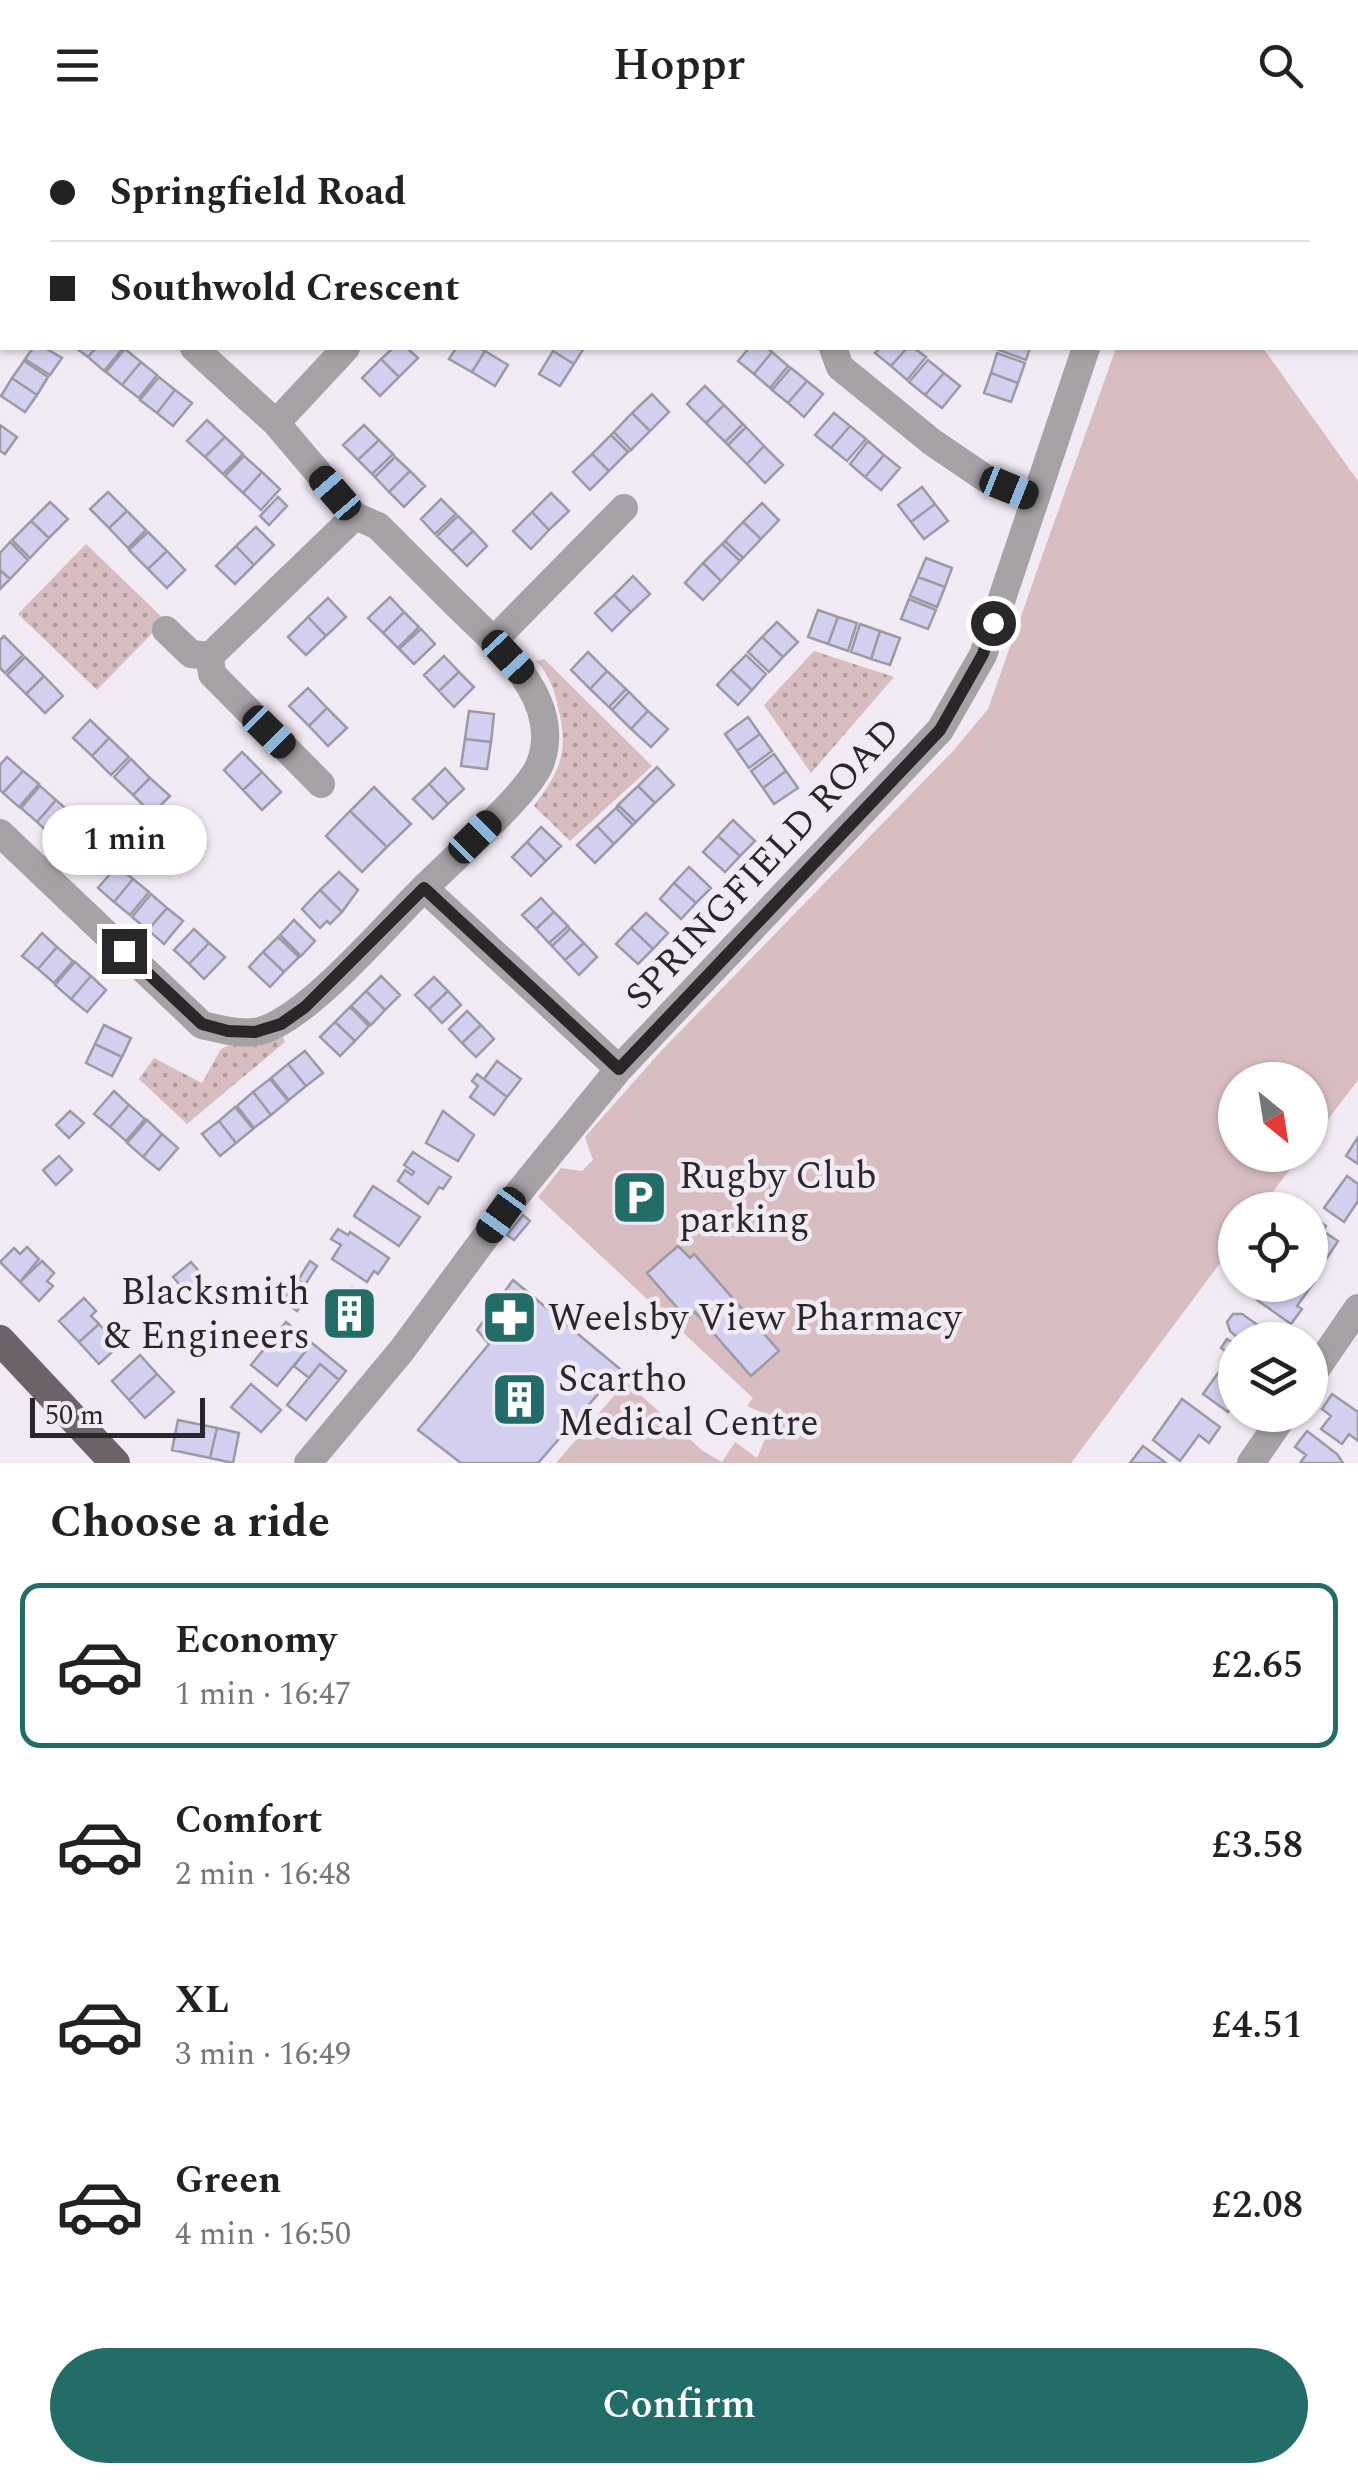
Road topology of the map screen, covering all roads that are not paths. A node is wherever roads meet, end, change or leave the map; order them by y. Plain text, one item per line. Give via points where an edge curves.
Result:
1 (196, 350) edge
2 (344, 350) edge
3 (835, 350) edge
4 (1085, 350) edge
5 (276, 423) junction
6 (1034, 498) junction
7 (624, 508) dead end
8 (355, 516) junction
9 (166, 630) dead end
10 (493, 641) junction
11 (210, 656) junction
12 (322, 784) dead end
13 (6, 851) edge
14 (424, 888) junction
15 (619, 1069) junction
16 (1358, 1308) edge
17 (0, 1340) edge
18 (1328, 1352) edge
19 (1272, 1432) edge
20 (115, 1463) edge
21 (308, 1463) edge
22 (1251, 1463) edge

1 - 5 street
2 - 5 street
3 - 6 street via 840,367 932,442 984,478
4 - 6 street, SPRINGFIELD ROAD
5 - 8 street
6 - 15 street, SPRINGFIELD ROAD via 983,654 940,730
7 - 10 street
8 - 10 street via 378,526
8 - 11 street
9 - 11 street via 192,654
10 - 14 street via 522,673 543,716 539,766
11 - 12 street via 212,674
13 - 14 street via 202,1024 228,1031 281,1024 305,1007
14 - 15 street
15 - 21 street, SPRINGFIELD ROAD
16 - 18 street
17 - 20 main road
19 - 22 street

